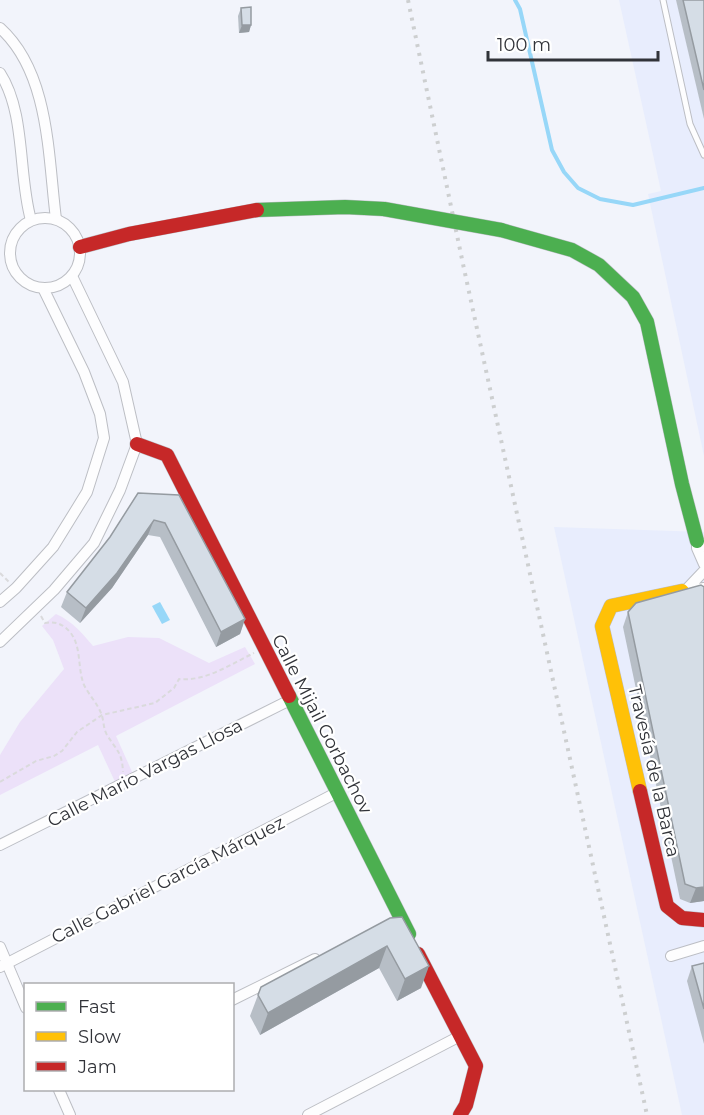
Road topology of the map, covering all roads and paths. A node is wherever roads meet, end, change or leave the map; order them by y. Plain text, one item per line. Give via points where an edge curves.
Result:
1 (663, 0) edge
2 (0, 28) edge
3 (0, 73) edge
4 (704, 155) edge
5 (56, 219) junction
6 (31, 220) junction
7 (80, 247) junction
8 (72, 276) junction
9 (43, 288) junction
10 (137, 444) junction
11 (701, 544) edge
12 (704, 564) edge
13 (704, 571) edge
14 (0, 573) edge
15 (16, 588) junction
16 (704, 588) edge
17 (685, 591) junction
18 (0, 602) edge
19 (37, 608) junction
20 (0, 642) edge
21 (264, 648) junction
22 (290, 700) junction
23 (102, 715) junction
24 (0, 782) edge
25 (127, 782) junction
26 (336, 793) junction
27 (0, 845) edge
28 (704, 920) edge
29 (704, 946) edge
30 (0, 947) edge
31 (326, 953) edge
32 (671, 956) dead end
33 (3, 965) edge
34 (234, 999) edge
35 (24, 1004) edge
36 (460, 1036) junction
37 (60, 1091) edge
38 (70, 1115) edge
39 (308, 1115) edge
40 (460, 1115) edge

1 - 4 lane via 690,124
2 - 5 street via 26,61 36,85 43,110
3 - 6 street via 14,107
5 - 6 street
5 - 7 street via 75,232
6 - 9 street via 14,236 10,259 22,279
7 - 8 street via 78,266
7 - 11 street, bridge via 259,210 345,207 384,209 501,230 572,250 599,265 633,297 647,321 670,431
8 - 9 street via 64,283
8 - 10 street via 123,382
9 - 15 street via 84,372 100,414 104,438 87,492 53,547
10 - 19 street via 94,543
10 - 21 street, Calle Mijail Gorbachov via 167,455
11 - 12 street via 697,548
13 - 17 street
14 - 15 path
15 - 18 street
16 - 17 street
17 - 28 street, Travesía de la Barca via 611,606 602,626 667,906 682,918
19 - 20 street
19 - 23 path via 45,623 64,626 71,633 80,655 85,686
21 - 22 street, Calle Mijail Gorbachov
21 - 23 path via 204,676 179,679 155,703
22 - 25 street, Calle Mario Vargas Llosa
22 - 26 street, Calle Mijail Gorbachov
23 - 24 path via 77,732 62,751
23 - 25 path via 104,728 123,759
25 - 27 street, Calle Mario Vargas Llosa
26 - 33 street, Calle Gabriel García Márquez
26 - 36 street, Calle Mijail Gorbachov via 394,919
29 - 32 street
30 - 33 street
31 - 34 street
33 - 35 street
36 - 39 street
36 - 40 street, Calle Mijail Gorbachov via 476,1066
37 - 38 street

